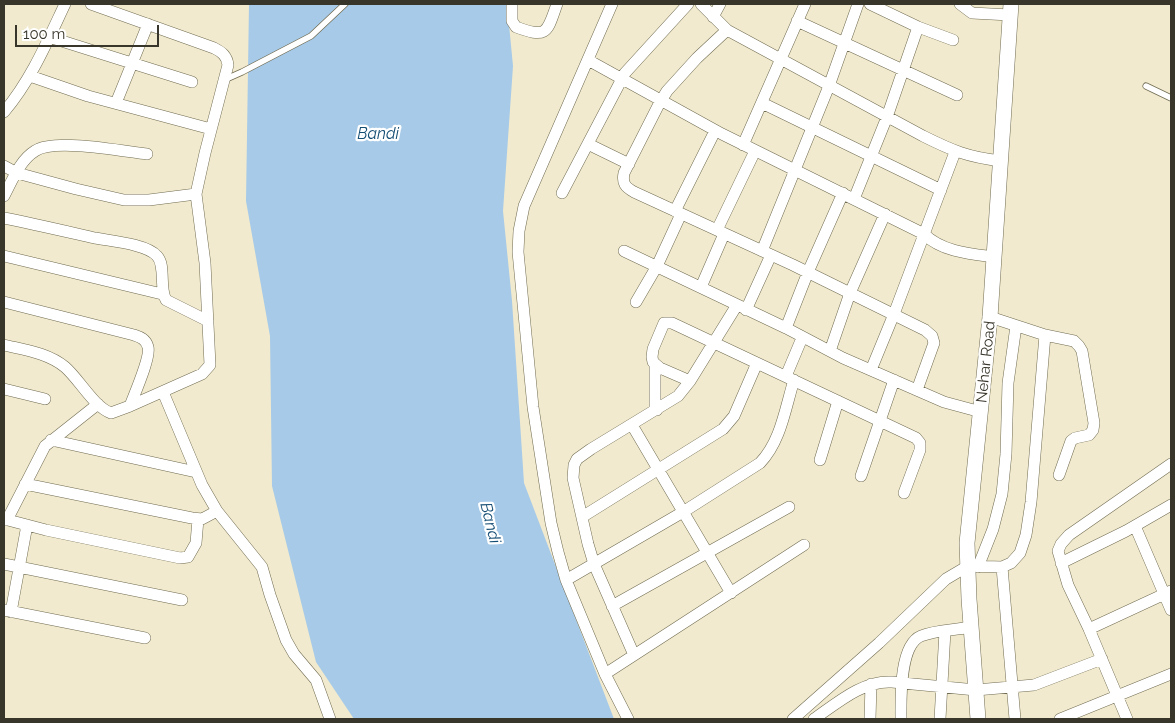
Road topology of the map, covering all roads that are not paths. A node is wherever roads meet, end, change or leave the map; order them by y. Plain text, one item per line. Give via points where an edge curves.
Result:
1 (65, 4) edge
2 (91, 4) edge
3 (345, 4) edge
4 (512, 4) edge
5 (557, 4) edge
6 (612, 4) edge
7 (688, 4) edge
8 (701, 4) edge
9 (720, 4) edge
10 (804, 4) edge
11 (858, 4) edge
12 (870, 4) edge
13 (960, 4) edge
14 (1011, 10) edge
15 (713, 17) junction
16 (797, 21) junction
17 (148, 24) junction
18 (918, 27) junction
19 (727, 30) junction
20 (49, 37) junction
21 (953, 40) dead end
22 (844, 44) junction
23 (781, 59) junction
24 (588, 60) junction
25 (132, 62) junction
26 (903, 70) junction
27 (30, 76) junction
28 (622, 78) junction
29 (224, 80) junction
30 (192, 82) dead end
31 (829, 86) junction
32 (1146, 86) dead end
33 (957, 95) dead end
34 (1171, 98) edge
35 (661, 101) junction
36 (762, 102) junction
37 (116, 103) junction
38 (4, 112) edge
39 (887, 117) junction
40 (812, 128) junction
41 (211, 129) junction
42 (715, 131) junction
43 (588, 144) junction
44 (743, 145) junction
45 (755, 151) junction
46 (955, 152) junction
47 (147, 154) dead end
48 (872, 155) junction
49 (1001, 161) junction
50 (629, 164) junction
51 (4, 166) edge
52 (795, 170) junction
53 (17, 172) junction
54 (940, 190) junction
55 (562, 193) dead end
56 (843, 193) junction
57 (196, 194) junction
58 (4, 196) edge
59 (854, 199) junction
60 (678, 212) junction
61 (885, 214) junction
62 (4, 218) edge
63 (721, 232) junction
64 (924, 234) junction
65 (624, 251) dead end
66 (766, 253) junction
67 (4, 256) edge
68 (994, 257) junction
69 (657, 266) junction
70 (808, 272) junction
71 (701, 288) junction
72 (850, 293) junction
73 (162, 294) junction
74 (4, 302) edge
75 (636, 302) dead end
76 (741, 307) junction
77 (894, 314) junction
78 (990, 318) junction
79 (208, 321) junction
80 (1016, 326) junction
81 (786, 328) junction
82 (1045, 335) junction
83 (802, 338) junction
84 (714, 342) junction
85 (4, 345) edge
86 (830, 351) junction
87 (758, 363) junction
88 (655, 365) junction
89 (871, 370) junction
90 (790, 378) junction
91 (894, 380) junction
92 (690, 381) junction
93 (4, 389) edge
94 (917, 390) junction
95 (163, 392) junction
96 (45, 399) dead end
97 (838, 401) junction
98 (98, 404) junction
99 (130, 406) junction
100 (657, 410) junction
101 (981, 412) junction
102 (879, 422) junction
103 (632, 425) junction
104 (51, 440) junction
105 (820, 460) dead end
106 (1171, 464) edge
107 (658, 470) junction
108 (196, 472) junction
109 (1059, 475) dead end
110 (861, 476) dead end
111 (25, 484) junction
112 (904, 493) dead end
113 (1171, 505) edge
114 (790, 506) dead end
115 (216, 511) junction
116 (683, 512) junction
117 (582, 517) junction
118 (6, 519) edge
119 (198, 519) junction
120 (27, 525) junction
121 (1135, 526) junction
122 (804, 546) dead end
123 (707, 552) junction
124 (1061, 563) junction
125 (4, 564) edge
126 (594, 564) junction
127 (973, 567) junction
128 (1002, 567) junction
129 (19, 568) junction
130 (566, 580) junction
131 (731, 593) junction
132 (1168, 593) edge
133 (182, 600) dead end
134 (612, 606) junction
135 (1171, 610) edge
136 (7, 611) edge
137 (971, 627) junction
138 (1089, 629) junction
139 (945, 631) junction
140 (145, 638) dead end
141 (634, 655) junction
142 (1102, 659) junction
143 (605, 674) junction
144 (1171, 674) edge
145 (871, 684) junction
146 (902, 684) junction
147 (1012, 687) junction
148 (940, 688) junction
149 (976, 690) junction
150 (1117, 696) junction
151 (830, 714) edge
152 (330, 719) edge
153 (628, 719) edge
154 (793, 719) edge
155 (814, 719) edge
156 (870, 719) edge
157 (901, 719) edge
158 (940, 719) edge
159 (978, 719) edge
160 (1015, 719) edge
161 (1060, 719) edge
162 (1127, 719) edge

1 - 20 street
2 - 17 street
3 - 29 lane via 312,36
4 - 5 street via 512,21 516,27 541,33 550,24
6 - 24 street
7 - 28 street
8 - 15 street
9 - 15 street
10 - 16 street
11 - 22 street
12 - 18 street
13 - 14 street via 972,13
14 - 49 street, Nehar Road
15 - 19 street
16 - 22 street
16 - 23 street
17 - 25 street
17 - 29 street via 223,53 228,65
18 - 21 street
18 - 26 street
19 - 23 street
19 - 35 street via 697,58
20 - 25 street
20 - 27 street
22 - 26 street
22 - 31 street
23 - 31 street
23 - 36 street
24 - 28 street
24 - 130 street via 524,206 518,245 533,407 551,523
25 - 30 street
25 - 37 street
26 - 33 street
26 - 39 street
27 - 37 street
27 - 38 street
28 - 35 street
28 - 43 street
29 - 41 street
31 - 39 street
31 - 40 street
32 - 34 lane
35 - 42 street
35 - 50 street
36 - 40 street
36 - 44 street
37 - 41 street
39 - 46 street
39 - 48 street
40 - 48 street
40 - 52 street
41 - 57 street
42 - 44 street
42 - 60 street
43 - 50 street
43 - 55 street
44 - 45 street
45 - 52 street
45 - 63 street
46 - 49 street
46 - 54 street
47 - 53 street via 54,145 35,150
48 - 54 street
48 - 59 street
49 - 68 street, Nehar Road
50 - 60 street via 623,178 625,186
51 - 53 street
52 - 56 street
52 - 66 street
53 - 57 street via 124,200
53 - 58 street
54 - 64 street
56 - 59 street
56 - 70 street
57 - 79 street
59 - 61 street
60 - 63 street
60 - 69 street
61 - 64 street
61 - 72 street
62 - 73 street via 119,241 151,251 161,263
63 - 66 street
63 - 71 street
64 - 68 street via 930,240 961,253
64 - 77 street
65 - 69 street
66 - 70 street
66 - 76 street
67 - 73 street
68 - 78 street, Nehar Road
69 - 71 street
69 - 75 street
70 - 72 street
70 - 81 street
71 - 76 street
72 - 77 street
72 - 86 street
73 - 79 street via 169,304
74 - 99 street via 134,334 144,340 148,358
76 - 81 street
76 - 84 street
77 - 89 street
77 - 94 street via 926,330 934,340
78 - 80 street
78 - 101 street, Nehar Road
79 - 95 street via 208,368
80 - 82 street
80 - 127 street via 1008,383 1002,494 993,529
81 - 83 street
82 - 109 street via 1079,346 1084,358 1094,423 1089,435 1071,440
82 - 128 street via 1029,523 1020,553
83 - 86 street
83 - 90 street
84 - 87 street
84 - 88 street via 672,322 664,323 653,349
84 - 92 street
85 - 98 street via 42,354 58,362
86 - 89 street
87 - 90 street
87 - 107 street via 728,425
88 - 92 street
88 - 100 street
89 - 91 street
90 - 97 street
90 - 116 street via 777,437 766,456 752,469
91 - 94 street
91 - 102 street
92 - 100 street via 678,396
93 - 96 street
94 - 101 street via 950,405
95 - 99 street
95 - 108 street
97 - 102 street
97 - 105 street
98 - 99 street via 111,412
98 - 104 street
100 - 103 street
101 - 127 street, Nehar Road via 967,543
102 - 110 street
102 - 112 street via 912,436 920,443
103 - 107 street
103 - 117 street via 583,454 574,465 573,478
104 - 108 street
104 - 111 street via 41,452
106 - 124 street via 1065,538 1058,552
107 - 116 street
107 - 117 street
108 - 115 street
111 - 118 street
111 - 119 street
113 - 121 street
114 - 123 street
115 - 119 street
115 - 152 street via 262,567 286,640 316,680
116 - 123 street
116 - 126 street
117 - 126 street
118 - 120 street
119 - 120 street via 195,548 188,556 180,558
120 - 129 street
121 - 124 street
121 - 132 street
122 - 131 street
123 - 131 street
123 - 134 street
124 - 138 street
125 - 129 street
126 - 130 street
126 - 134 street
127 - 128 street
127 - 137 street, Nehar Road
127 - 154 street via 946,579
128 - 147 street
129 - 133 street
129 - 136 street
130 - 143 street
131 - 141 street
132 - 135 street
132 - 138 street
134 - 141 street
136 - 140 street
137 - 139 street
137 - 149 street, Nehar Road
138 - 142 street
139 - 146 street via 921,636 913,643
139 - 148 street
141 - 143 street
142 - 147 street via 1034,685
142 - 150 street
143 - 153 street
144 - 150 street
145 - 146 street
145 - 151 street
145 - 156 street
146 - 148 street
146 - 157 street
147 - 149 street
147 - 160 street
148 - 149 street
148 - 158 street
149 - 159 street, Nehar Road
150 - 161 street
150 - 162 street
151 - 155 street

